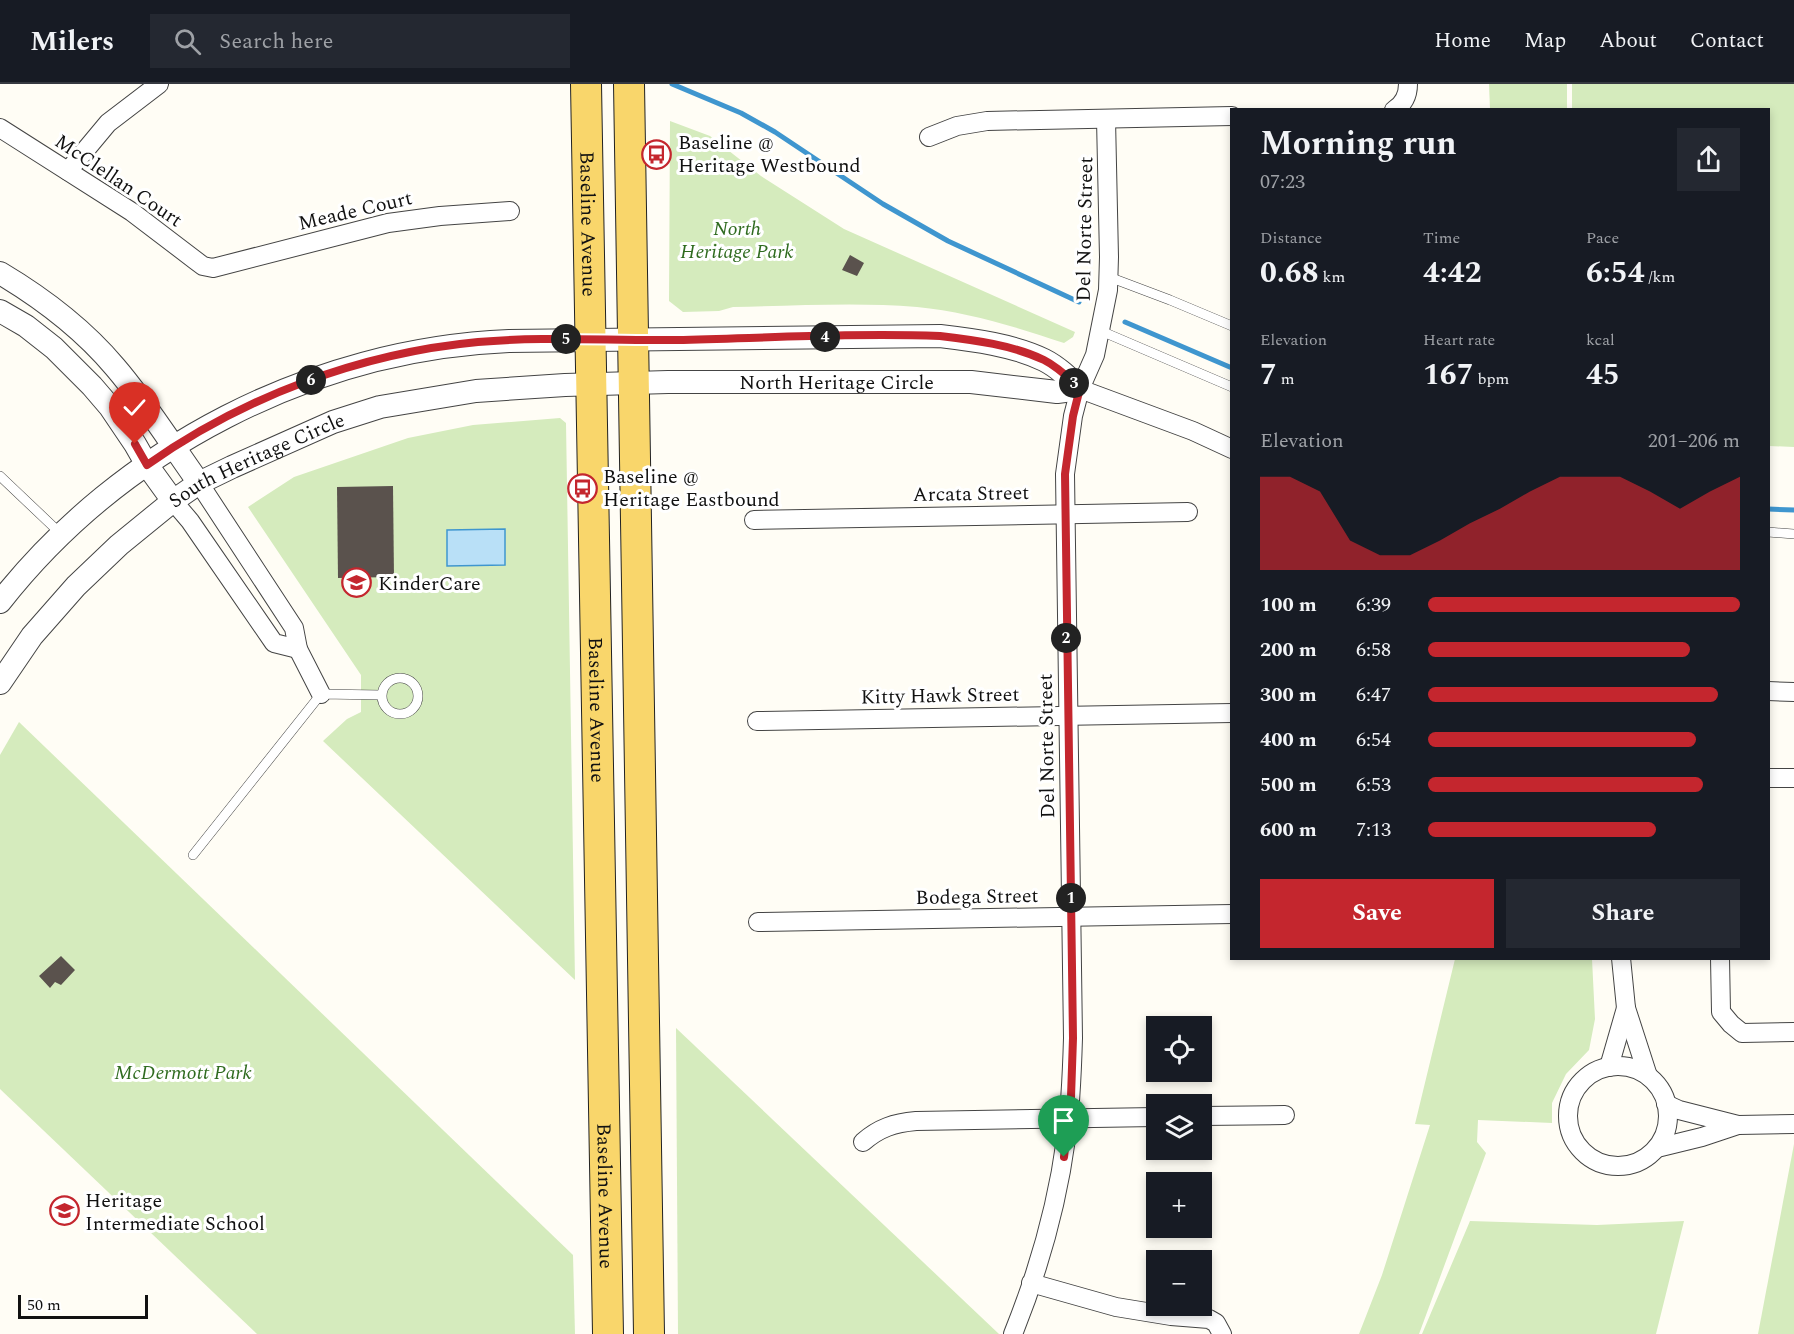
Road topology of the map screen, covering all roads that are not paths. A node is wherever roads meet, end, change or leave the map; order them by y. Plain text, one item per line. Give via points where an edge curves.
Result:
1 (159, 84) edge
2 (586, 84) edge
3 (629, 84) edge
4 (1408, 84) edge
5 (1397, 108) edge
6 (1230, 116) edge
7 (1106, 118) junction
8 (0, 128) edge
9 (928, 137) dead end
10 (68, 171) junction
11 (510, 211) dead end
12 (213, 268) joint
13 (0, 273) edge
14 (1108, 284) junction
15 (0, 311) edge
16 (1230, 325) edge
17 (1102, 328) junction
18 (591, 340) junction
19 (633, 340) junction
20 (634, 383) junction
21 (592, 385) junction
22 (1230, 386) edge
23 (1080, 388) junction
24 (173, 447) junction
25 (1230, 448) edge
26 (147, 465) junction
27 (0, 476) edge
28 (199, 483) junction
29 (173, 501) junction
30 (1188, 512) dead end
31 (1064, 514) junction
32 (754, 520) dead end
33 (1770, 532) edge
34 (61, 534) junction
35 (1794, 534) edge
36 (0, 602) edge
37 (298, 649) junction
38 (0, 683) edge
39 (1770, 691) edge
40 (1794, 692) edge
41 (321, 694) junction
42 (381, 695) junction
43 (1230, 713) edge
44 (1068, 715) junction
45 (757, 721) dead end
46 (1770, 778) edge
47 (1794, 778) edge
48 (193, 855) dead end
49 (1230, 914) edge
50 (1072, 917) junction
51 (758, 922) dead end
52 (1621, 960) edge
53 (1720, 960) edge
54 (1626, 1008) junction
55 (1794, 1032) edge
56 (1609, 1067) junction
57 (1648, 1076) junction
58 (1666, 1104) junction
59 (1285, 1115) dead end
60 (1212, 1116) edge
61 (1146, 1117) edge
62 (1069, 1118) junction
63 (1794, 1124) edge
64 (1738, 1125) junction
65 (863, 1142) dead end
66 (1657, 1148) junction
67 (1032, 1283) junction
68 (608, 1334) edge
69 (649, 1334) edge
70 (1013, 1334) edge
71 (1222, 1334) edge

1 - 10 street via 108,123
2 - 18 main road, Baseline Avenue
3 - 19 main road
4 - 5 street via 1406,98
6 - 7 street
7 - 9 street via 987,121 957,126
7 - 14 street, Del Norte Street
8 - 10 street, McClellan Court
10 - 12 street, McClellan Court via 132,212 203,266
11 - 12 street, Meade Court via 388,223
13 - 24 street via 44,302 96,346
14 - 16 lane via 1170,300
14 - 17 street, Del Norte Street
15 - 26 street via 26,326 77,370 110,407
17 - 22 lane
17 - 23 street, Del Norte Street
18 - 19 street
18 - 21 main road, Baseline Avenue
18 - 24 street via 480,342 359,364 256,403
19 - 20 main road
19 - 23 street, North Heritage Circle via 915,335 958,338 1043,359
20 - 21 street, North Heritage Circle
20 - 23 street, North Heritage Circle via 926,381 991,383 1057,392
20 - 69 main road
21 - 28 street, South Heritage Circle via 476,391 380,407 310,432
21 - 68 main road, Baseline Avenue
23 - 25 street, North Heritage Circle
23 - 31 street, Del Norte Street via 1066,455
24 - 26 street
24 - 28 street
26 - 29 street
26 - 34 street
27 - 34 lane
28 - 29 street, South Heritage Circle
28 - 37 street via 294,628
29 - 37 street via 274,643
29 - 38 street, South Heritage Circle via 76,586 32,636
30 - 31 street, Arcata Street
31 - 32 street, Arcata Street
31 - 44 street, Del Norte Street
33 - 35 lane
34 - 36 street
37 - 41 street
39 - 40 street
41 - 42 lane
41 - 48 lane
42 - 42 lane via 385,707 400,714 416,705 418,693 412,682 402,677 386,684
43 - 44 street, Kitty Hawk Street
44 - 45 street, Kitty Hawk Street
44 - 50 street, Del Norte Street
46 - 47 street
49 - 50 street, Bodega Street
50 - 51 street, Bodega Street
50 - 62 street, Del Norte Street
52 - 54 street
53 - 55 street via 1721,1012 1731,1024 1742,1033
54 - 56 street
54 - 57 street
56 - 57 street via 1629,1067
56 - 66 street via 1583,1080 1575,1092 1570,1106 1572,1135 1590,1158 1604,1164 1632,1164
57 - 58 street
58 - 64 street
58 - 66 street via 1667,1127
59 - 60 street
61 - 62 street
62 - 65 street via 899,1122 883,1127
62 - 67 street, Del Norte Street via 1055,1198
63 - 64 street
64 - 66 street
67 - 70 street, Del Norte Street
67 - 71 street via 1116,1307 1209,1319

